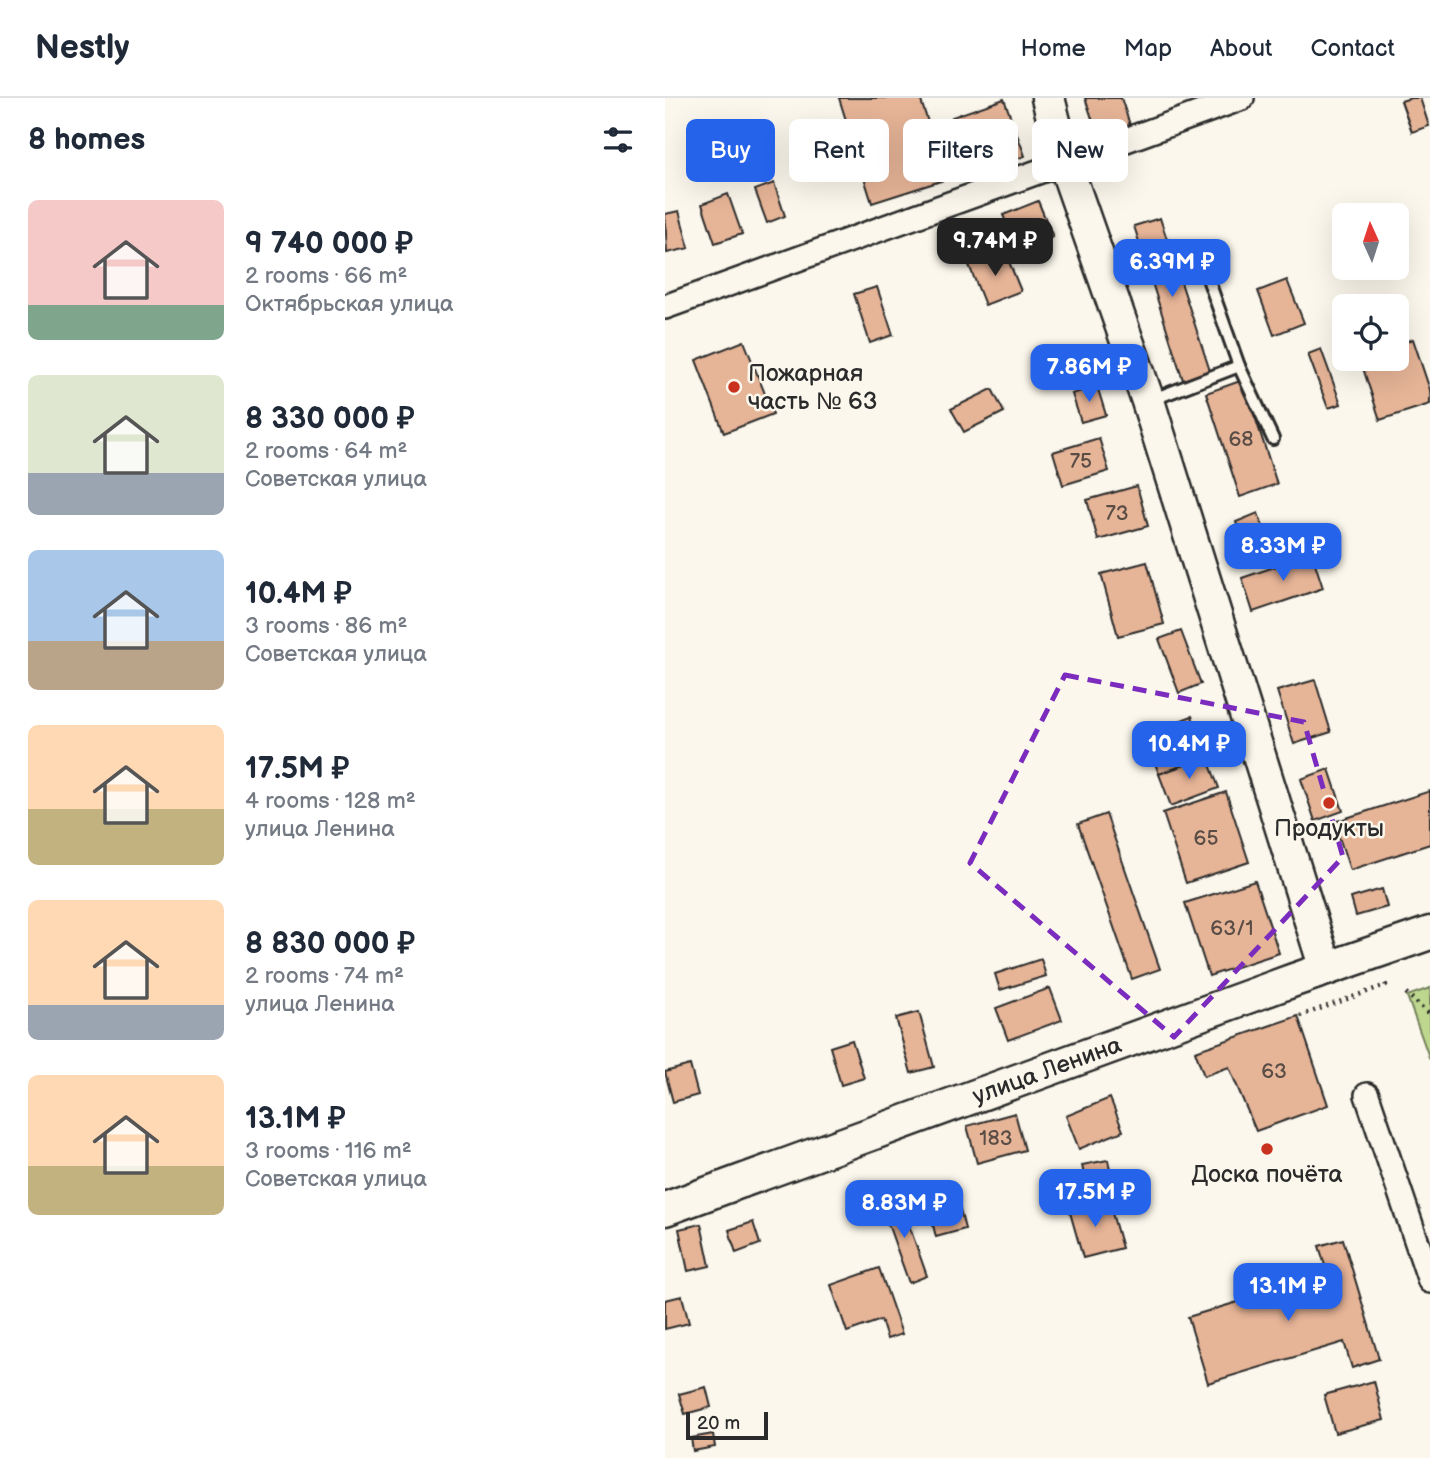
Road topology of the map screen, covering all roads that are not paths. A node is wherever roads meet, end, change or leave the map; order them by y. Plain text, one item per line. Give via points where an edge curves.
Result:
1 (1048, 98) edge
2 (1242, 98) edge
3 (1053, 119) edge
4 (1128, 138) edge
5 (1032, 173) edge
6 (1071, 182) edge
7 (1206, 273) dead end
8 (665, 307) edge
9 (1240, 366) junction
10 (1148, 401) junction
11 (1273, 439) dead end
12 (1430, 933) edge
13 (1327, 969) junction
14 (1367, 1095) dead end
15 (665, 1209) edge
16 (1430, 1281) edge

1 - 3 street
2 - 4 street
5 - 8 street
6 - 10 street
7 - 9 lane
9 - 10 lane
9 - 11 lane
10 - 13 street
12 - 13 street, улица Ленина
13 - 15 street, улица Ленина
14 - 16 street

